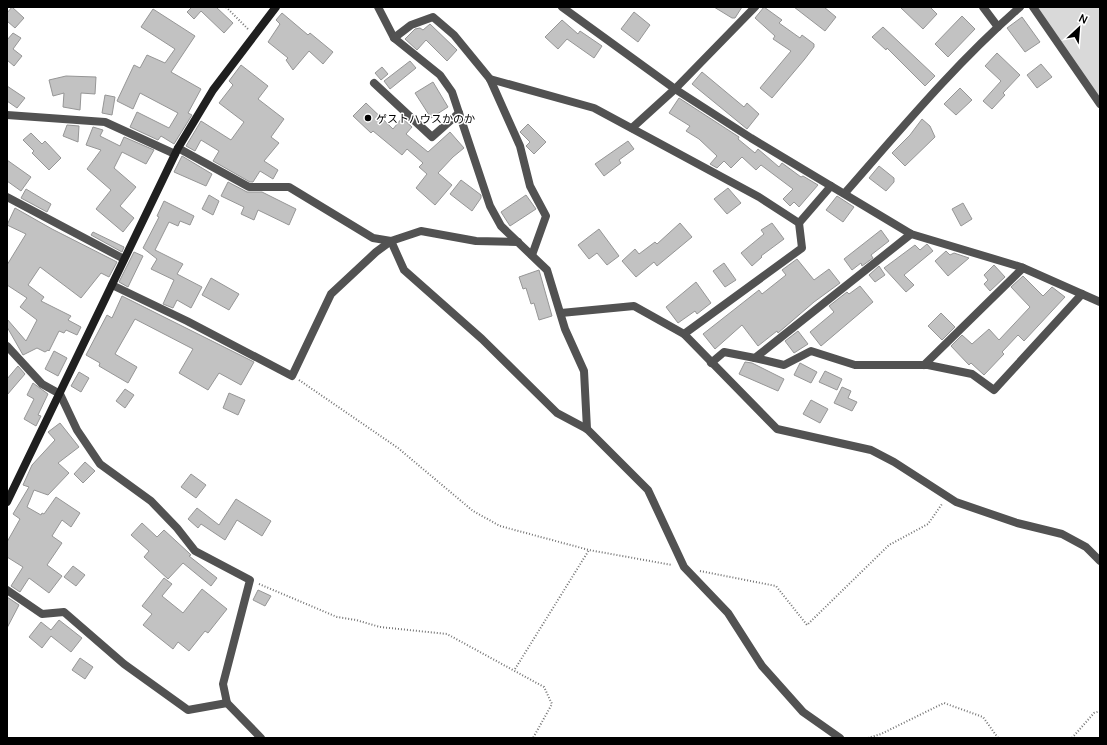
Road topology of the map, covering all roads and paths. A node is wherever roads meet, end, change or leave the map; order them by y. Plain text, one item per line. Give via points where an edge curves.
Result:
1 (226, 7) edge
2 (276, 7) edge
3 (378, 7) edge
4 (562, 7) edge
5 (754, 7) edge
6 (983, 7) edge
7 (1020, 7) edge
8 (1033, 7) edge
9 (998, 26) junction
10 (254, 35) junction
11 (394, 38) junction
12 (490, 79) junction
13 (374, 83) dead end
14 (675, 89) junction
15 (1100, 104) edge
16 (459, 113) junction
17 (7, 115) edge
18 (632, 128) junction
19 (177, 151) junction
20 (830, 186) junction
21 (845, 193) junction
22 (7, 197) edge
23 (799, 222) junction
24 (911, 234) junction
25 (391, 241) junction
26 (518, 242) junction
27 (532, 256) junction
28 (124, 259) junction
29 (1023, 268) junction
30 (112, 285) junction
31 (1082, 294) junction
32 (1100, 302) edge
33 (561, 313) junction
34 (684, 334) junction
35 (7, 346) edge
36 (755, 358) junction
37 (711, 363) junction
38 (924, 365) junction
39 (292, 376) junction
40 (60, 394) junction
41 (587, 428) junction
42 (948, 497) junction
43 (7, 502) edge
44 (589, 550) junction
45 (1100, 561) edge
46 (684, 567) junction
47 (250, 580) junction
48 (7, 590) edge
49 (515, 670) junction
50 (227, 703) junction
51 (1100, 711) edge
52 (261, 738) edge
53 (533, 738) edge
54 (840, 738) edge
55 (868, 738) edge
56 (998, 738) edge
57 (1072, 738) edge

1 - 10 path
2 - 10 street
3 - 11 street
4 - 14 street
5 - 14 street
6 - 9 street
7 - 9 street
8 - 15 street
9 - 21 street via 920,107
10 - 19 street via 213,90
11 - 12 street via 411,25 433,16 454,35
11 - 16 street via 440,74 452,92
12 - 18 street via 594,108
12 - 27 street via 520,146 530,186 546,216
13 - 16 street via 432,137
14 - 18 street
14 - 20 street
16 - 26 street via 490,206 501,226
17 - 19 street via 105,122
18 - 23 street via 759,197
19 - 25 street via 249,187 289,186 372,238
19 - 28 street
20 - 21 street
20 - 23 street
21 - 24 street
22 - 28 street
23 - 34 street via 802,248
24 - 29 street
24 - 36 street
25 - 26 street via 421,231 476,241
25 - 39 street via 331,294
25 - 41 street via 404,270 482,339 557,413
26 - 27 street
27 - 33 street via 547,270
28 - 30 street
29 - 31 street
29 - 38 street
30 - 39 street via 188,321
30 - 40 street
31 - 32 street
31 - 38 street via 994,390 972,374
33 - 34 street via 634,306
33 - 41 street via 565,329 584,371
34 - 37 street
35 - 40 street via 42,384
36 - 37 street via 724,352
36 - 38 street via 784,365 811,350 855,365
37 - 42 street via 777,429 871,450
39 - 44 path via 398,448 473,511 500,526
40 - 43 street
40 - 47 street via 77,430 100,464 152,501 195,551
41 - 46 street via 648,490
42 - 45 street via 1017,523 1062,534 1086,547
42 - 46 path via 928,524 888,545 807,625 776,586
44 - 46 path
44 - 49 path
46 - 54 street via 728,613 762,666 802,712
47 - 49 path via 337,617 380,628 448,634
47 - 50 street via 223,684
48 - 50 street via 42,614 64,612 124,664 188,710
49 - 53 path via 544,687 552,704
50 - 52 street
51 - 57 path via 1094,713
55 - 56 path via 944,703 983,717

